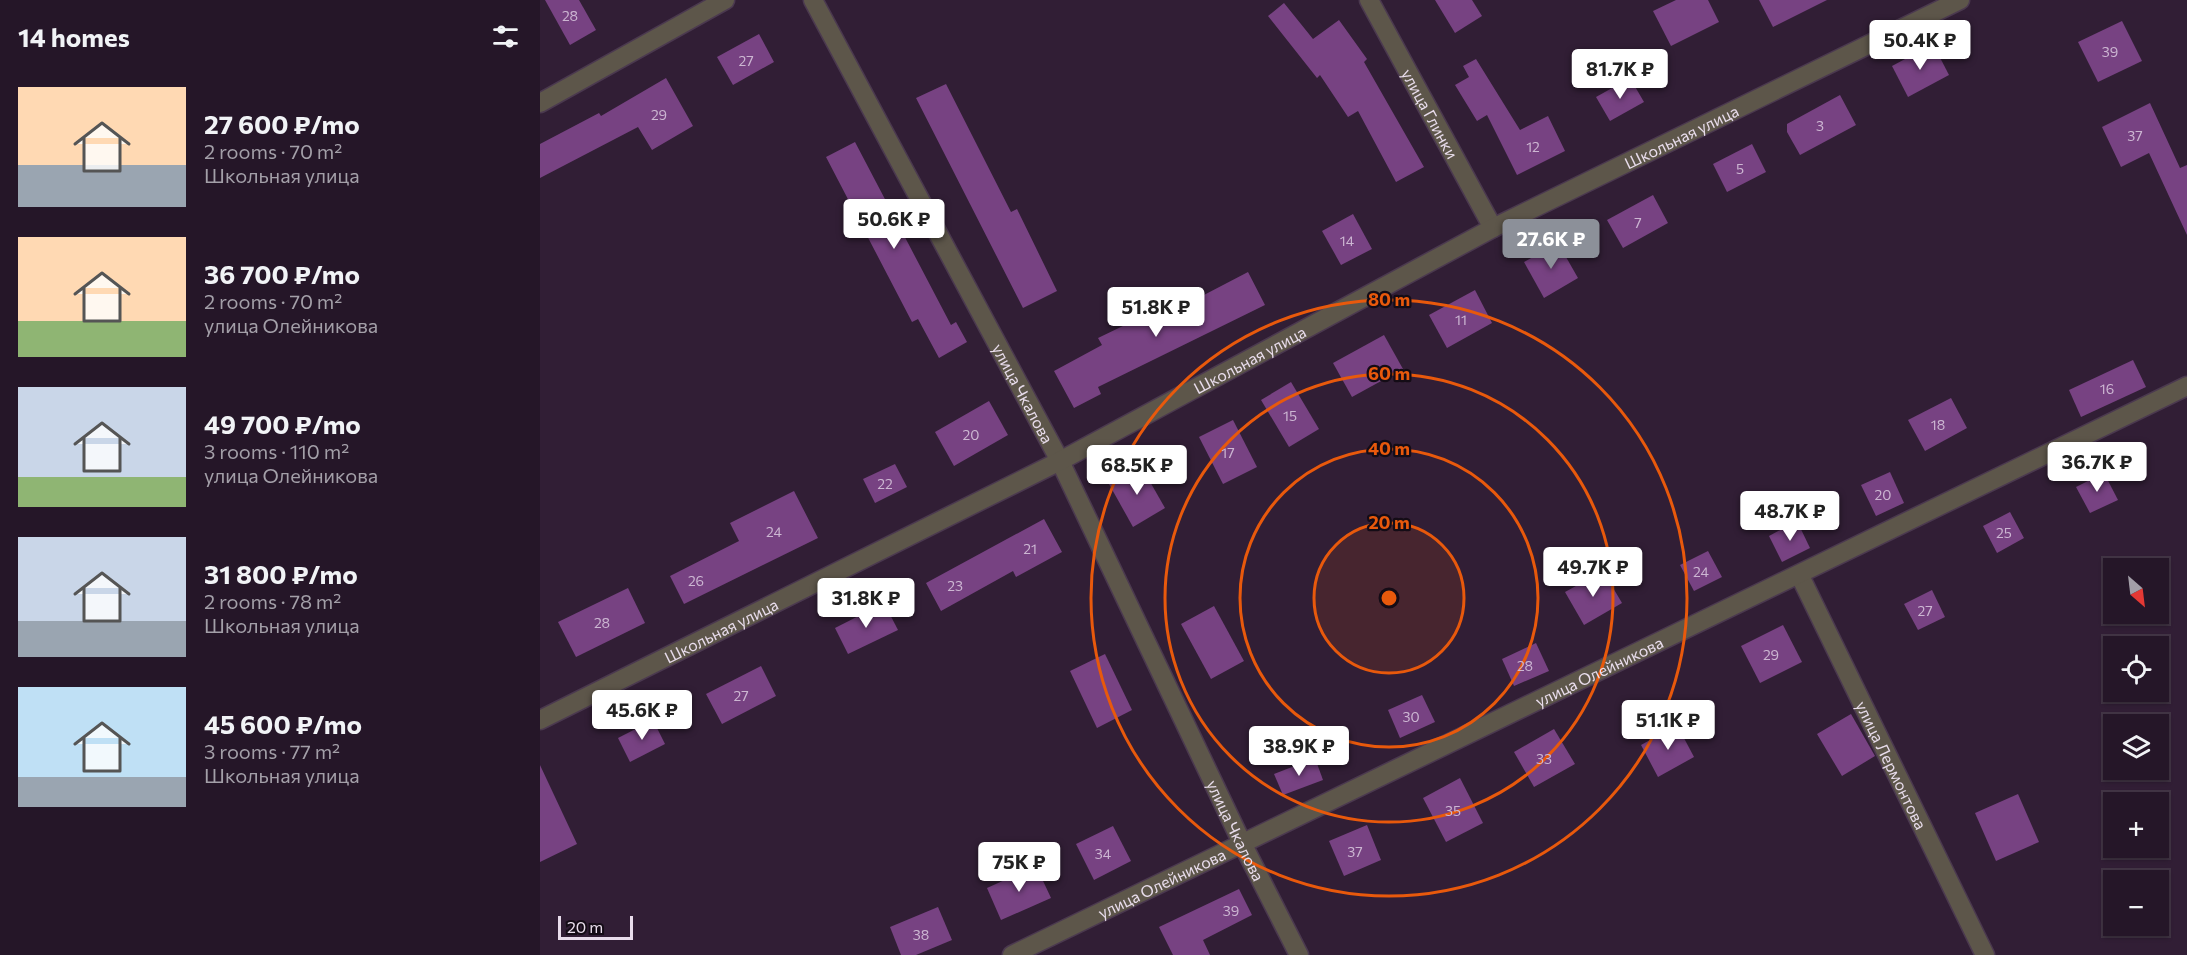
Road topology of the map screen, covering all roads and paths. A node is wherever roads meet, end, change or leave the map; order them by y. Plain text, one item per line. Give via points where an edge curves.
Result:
1 (725, 0) edge
2 (813, 0) edge
3 (1369, 0) edge
4 (1960, 0) edge
5 (540, 103) edge
6 (1493, 228) junction
7 (2187, 386) edge
8 (1060, 461) junction
9 (1800, 576) junction
10 (540, 720) edge
11 (1242, 843) junction
12 (1012, 955) edge
13 (1299, 955) edge
14 (1984, 955) edge

1 - 5 street
2 - 8 street, улица Чкалова
3 - 6 street, улица Глинки
4 - 6 street, Школьная улица
6 - 8 street, Школьная улица
7 - 9 street, улица Олейникова
8 - 10 street, Школьная улица
8 - 11 street, улица Чкалова
9 - 11 street, улица Олейникова
9 - 14 street, улица Лермонтова
11 - 12 street, улица Олейникова
11 - 13 street, улица Чкалова

